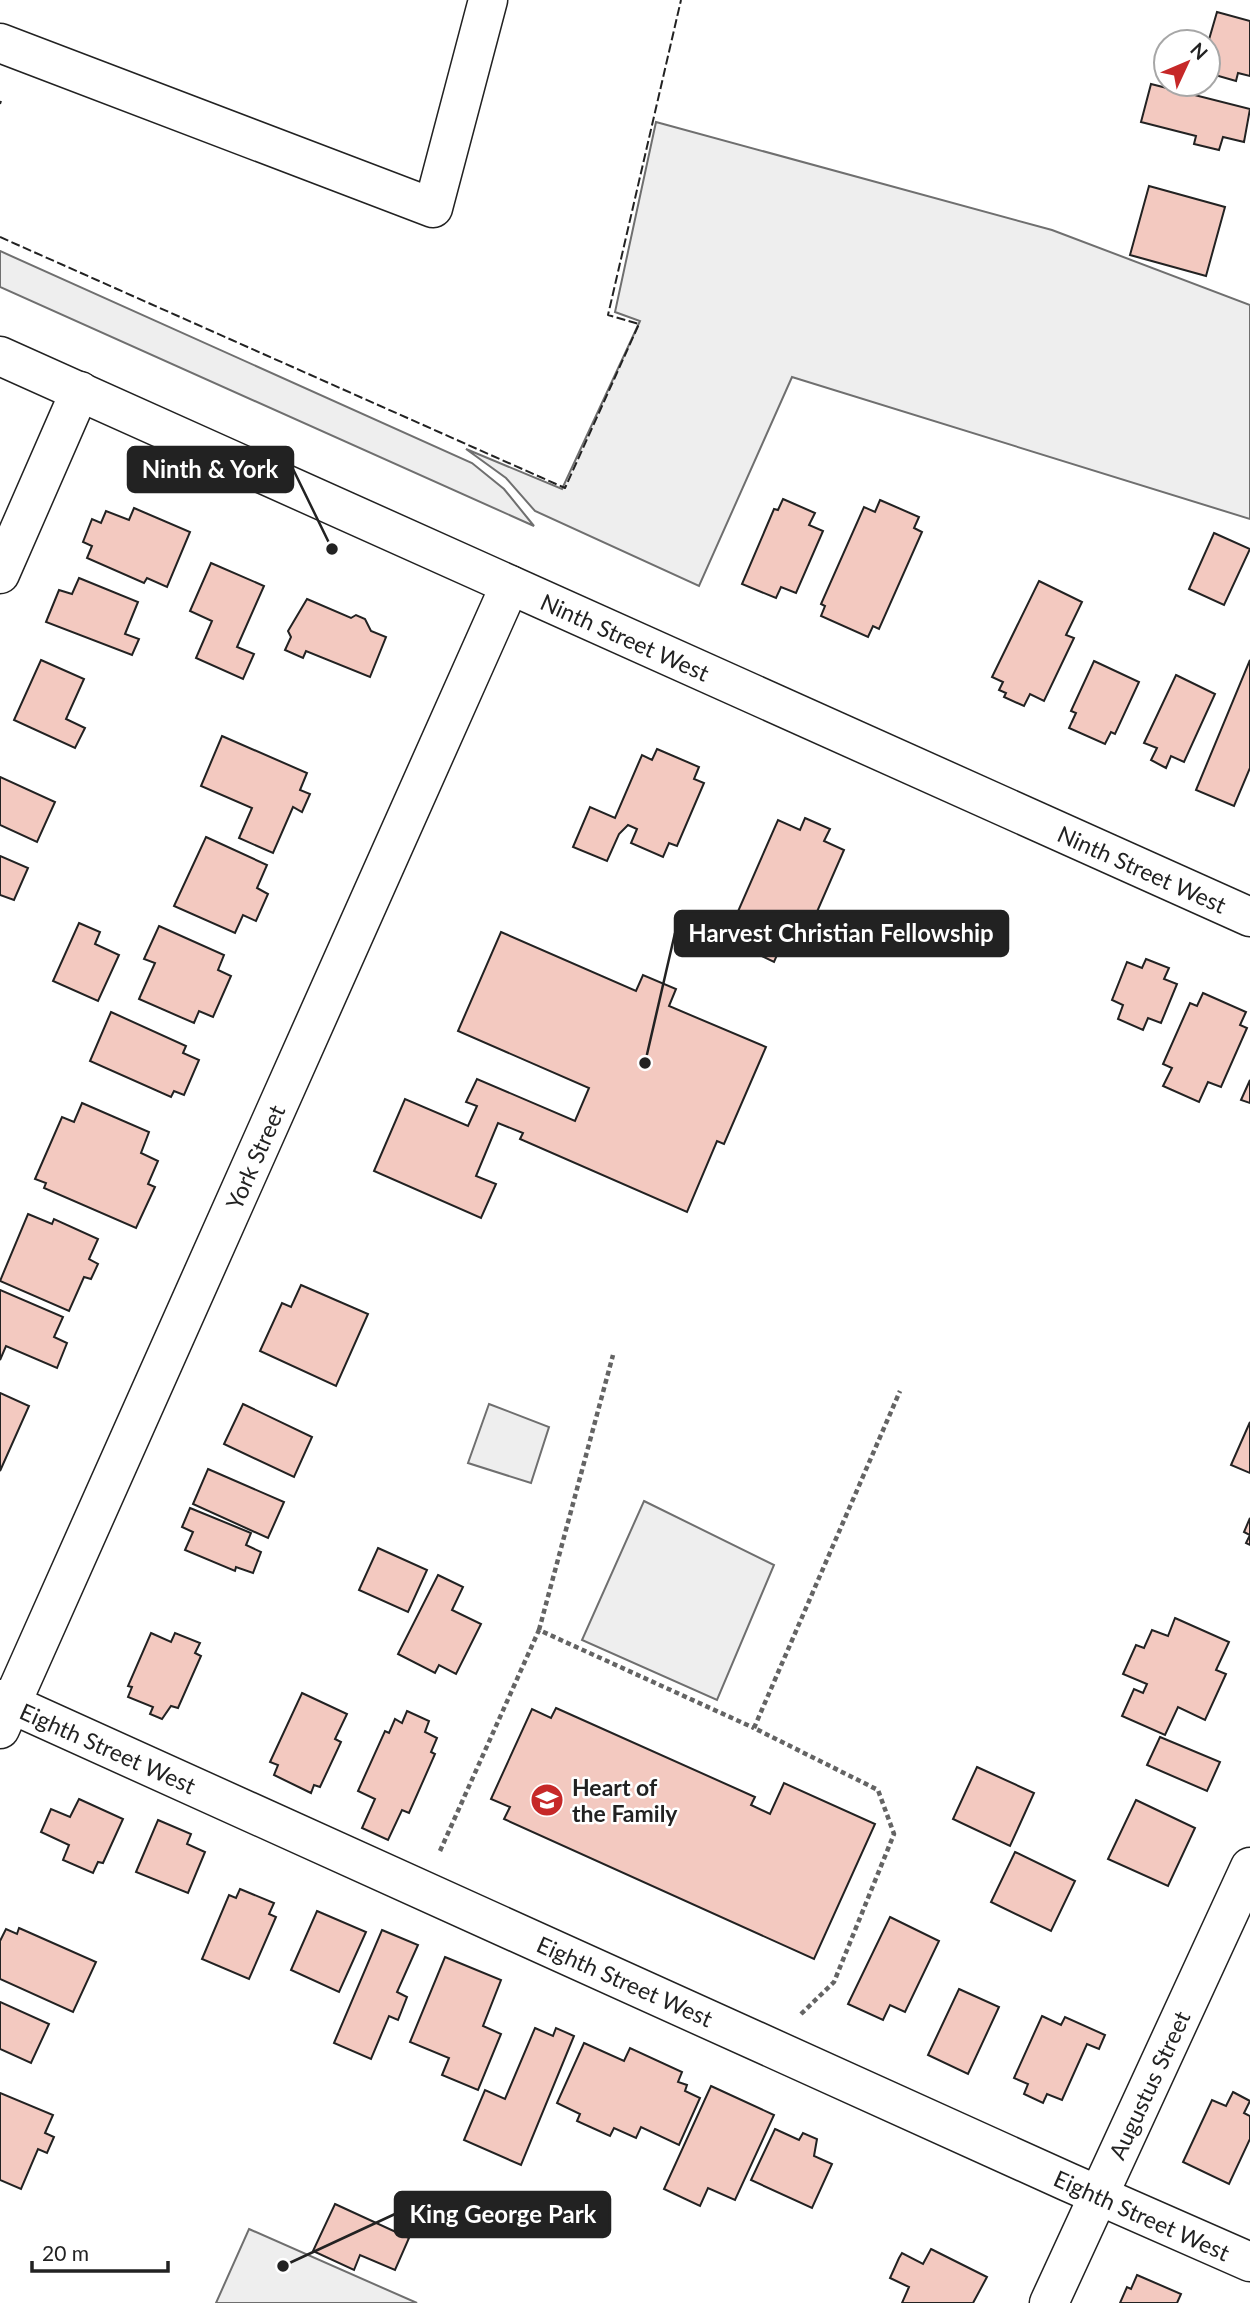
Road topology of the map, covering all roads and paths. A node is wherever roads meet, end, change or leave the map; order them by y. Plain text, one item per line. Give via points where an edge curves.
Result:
1 (488, 0) edge
2 (0, 43) edge
3 (0, 356) edge
4 (80, 391) junction
5 (0, 574) edge
6 (510, 585) junction
7 (1250, 917) edge
8 (612, 1354) dead end
9 (900, 1391) dead end
10 (538, 1630) junction
11 (4, 1711) edge
12 (754, 1728) junction
13 (1250, 1867) edge
14 (422, 1890) junction
15 (780, 2052) junction
16 (1097, 2195) junction
17 (1250, 2262) edge
18 (1049, 2303) edge

1 - 2 street via 433,208
3 - 4 street, Ninth Street West
4 - 5 street
4 - 6 street, Ninth Street West
6 - 7 street, Ninth Street West
6 - 11 street, York Street
8 - 10 path
9 - 12 path
10 - 12 path
10 - 14 path
11 - 14 street, Eighth Street West
12 - 15 path via 878,1790 894,1834 834,1982 788,2028
13 - 16 street, Augustus Street
14 - 15 street, Eighth Street West
15 - 16 street, Eighth Street West
16 - 17 street, Eighth Street West
16 - 18 street, Augustus Street

